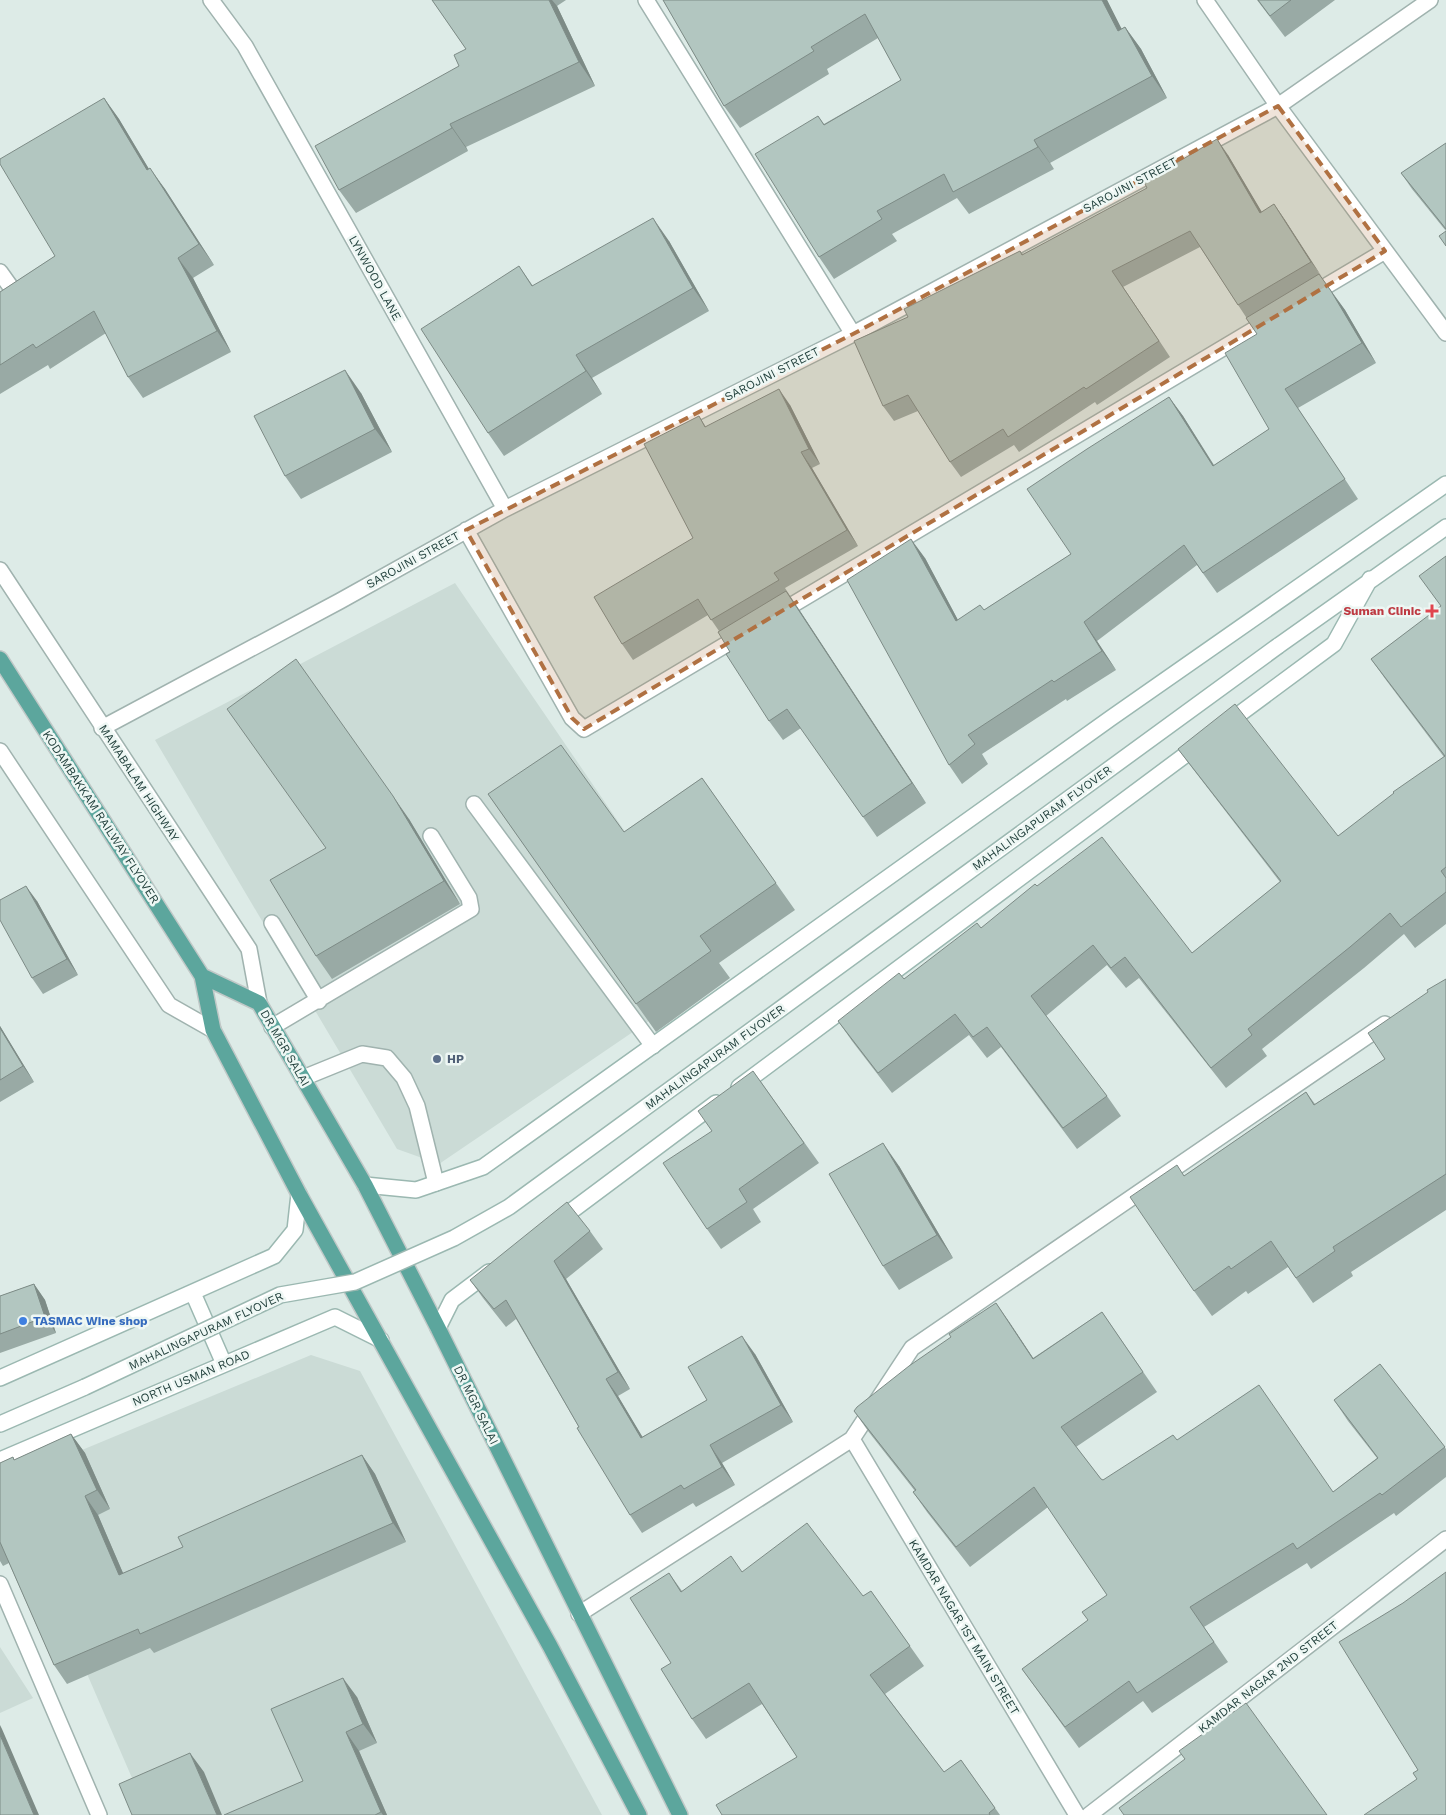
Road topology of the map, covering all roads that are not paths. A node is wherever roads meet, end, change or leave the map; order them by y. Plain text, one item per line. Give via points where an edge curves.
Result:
1 (211, 0) edge
2 (646, 0) edge
3 (1205, 0) edge
4 (1430, 0) edge
5 (1278, 106) junction
6 (1385, 251) junction
7 (0, 272) edge
8 (14, 293) edge
9 (1300, 302) edge
10 (1283, 312) edge
11 (1446, 333) edge
12 (852, 334) junction
13 (1446, 484) edge
14 (505, 509) junction
15 (1446, 527) edge
16 (466, 530) junction
17 (0, 570) edge
18 (1370, 579) junction
19 (0, 659) edge
20 (102, 728) junction
21 (0, 751) edge
22 (474, 804) dead end
23 (431, 836) dead end
24 (272, 923) dead end
25 (202, 976) junction
26 (319, 1001) junction
27 (259, 1003) junction
28 (1397, 1016) edge
29 (272, 1027) junction
30 (213, 1030) junction
31 (653, 1046) junction
32 (303, 1078) junction
33 (436, 1183) junction
34 (365, 1184) junction
35 (299, 1194) junction
36 (548, 1228) edge
37 (500, 1264) edge
38 (193, 1293) junction
39 (438, 1328) junction
40 (381, 1340) junction
41 (224, 1364) junction
42 (0, 1378) edge
43 (0, 1424) edge
44 (852, 1439) junction
45 (0, 1460) edge
46 (1446, 1539) edge
47 (0, 1584) edge
48 (579, 1614) junction
49 (99, 1815) edge
50 (639, 1815) edge
51 (680, 1815) edge
52 (1076, 1815) edge
53 (1089, 1815) edge

1 - 14 street, LYNWOOD LANE via 245,46
2 - 12 street
3 - 5 street
4 - 5 street, SAROJINI STREET
5 - 6 street
5 - 12 street, SAROJINI STREET
6 - 9 street
6 - 11 street
7 - 8 street
10 - 16 street via 584,729 572,718
12 - 14 street, SAROJINI STREET
13 - 31 street via 1111,718
14 - 16 street, SAROJINI STREET
15 - 18 street, MAHALINGAPURAM FLYOVER
16 - 20 street, SAROJINI STREET
17 - 20 street, MAMABALAM HIGHWAY
18 - 36 street via 1334,644
18 - 43 street, MAHALINGAPURAM FLYOVER, bridge via 509,1207 454,1238 355,1282 280,1295
19 - 25 main road, KODAMBAKKAM RAILWAY FLYOVER
20 - 27 street, MAMABALAM HIGHWAY via 249,949
21 - 30 street via 168,1004
22 - 31 street
23 - 26 street via 469,898 471,909
24 - 26 street
25 - 27 main road
25 - 30 main road, KODAMBAKKAM RAILWAY FLYOVER
26 - 29 street
27 - 29 main road, DR MGR SALAI
28 - 44 street via 912,1348
29 - 32 main road, DR MGR SALAI
30 - 35 main road
31 - 33 street via 483,1168
32 - 33 street via 362,1054 387,1058 404,1078 416,1106
32 - 34 main road, DR MGR SALAI
33 - 34 street via 416,1190
34 - 39 main road, DR MGR SALAI
35 - 38 street via 295,1230 274,1256
35 - 40 main road
37 - 39 street via 452,1300
38 - 41 street
38 - 42 street
39 - 48 main road, DR MGR SALAI
40 - 41 street, NORTH USMAN ROAD via 335,1317
40 - 50 main road
41 - 45 street, NORTH USMAN ROAD
44 - 48 street
44 - 52 street, KAMDAR NAGAR 1ST MAIN STREET
46 - 53 street, KAMDAR NAGAR 2ND STREET
47 - 49 street
48 - 51 main road, DR MGR SALAI

